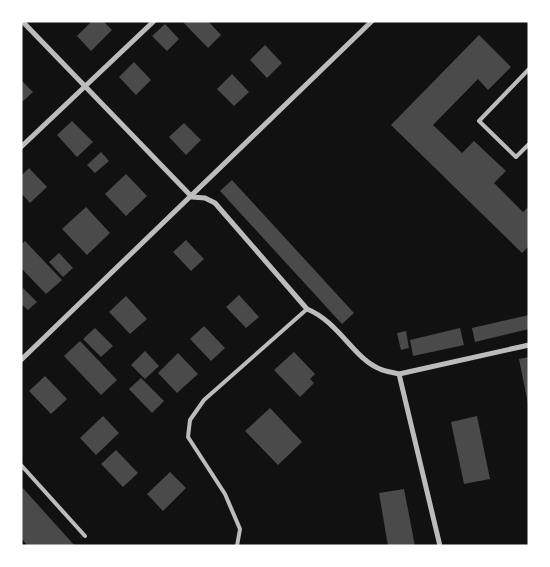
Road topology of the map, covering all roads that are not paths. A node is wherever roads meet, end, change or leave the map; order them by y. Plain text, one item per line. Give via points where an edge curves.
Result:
1 (22, 21) edge
2 (154, 21) edge
3 (372, 21) edge
4 (529, 69) edge
5 (85, 87) junction
6 (529, 144) edge
7 (21, 148) edge
8 (192, 197) junction
9 (307, 309) junction
10 (529, 345) edge
11 (21, 360) edge
12 (399, 374) junction
13 (21, 466) edge
14 (85, 536) dead end
15 (439, 545) edge
16 (236, 546) edge

1 - 5 street
2 - 5 street
3 - 8 street
4 - 6 lane via 478,121 516,157
5 - 7 street
5 - 8 street
8 - 9 street via 215,203
8 - 11 street
9 - 12 street via 322,315 379,369
9 - 16 lane via 204,400 190,420 188,437 225,494 240,529
10 - 12 street
12 - 15 street
13 - 14 lane

